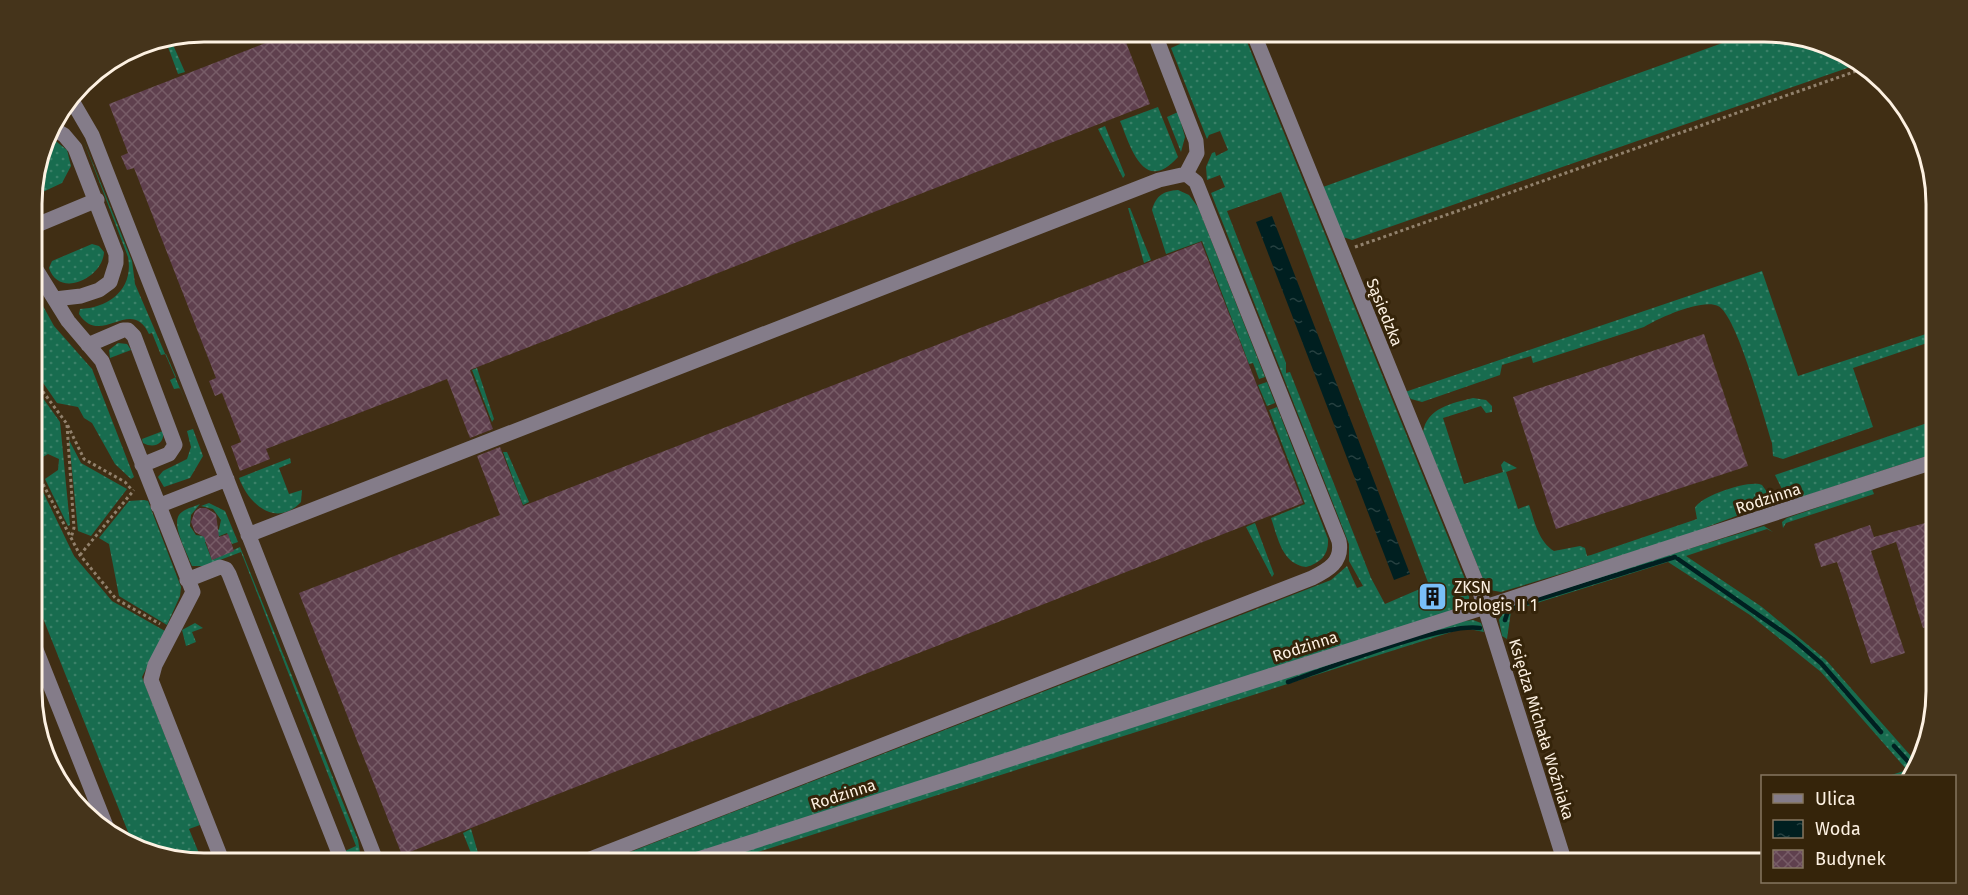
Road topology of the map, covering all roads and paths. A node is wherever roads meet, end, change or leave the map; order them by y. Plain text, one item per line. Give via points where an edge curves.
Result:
1 (1158, 42) edge
2 (1257, 42) edge
3 (1856, 71) edge
4 (75, 106) edge
5 (59, 132) edge
6 (1186, 174) junction
7 (97, 200) junction
8 (42, 223) edge
9 (1342, 252) junction
10 (42, 279) edge
11 (55, 300) junction
12 (88, 345) junction
13 (42, 390) edge
14 (67, 424) junction
15 (1926, 464) edge
16 (142, 465) junction
17 (227, 479) junction
18 (42, 481) edge
19 (141, 489) dead end
20 (132, 490) junction
21 (158, 506) junction
22 (248, 535) junction
23 (71, 539) junction
24 (80, 555) junction
25 (187, 580) junction
26 (1485, 606) junction
27 (172, 631) junction
28 (42, 665) edge
29 (102, 816) edge
30 (219, 853) edge
31 (339, 853) edge
32 (373, 853) edge
33 (606, 853) edge
34 (717, 853) edge
35 (1562, 853) edge

1 - 6 street via 1196,141 1197,153
2 - 9 street, Sąsiedzka
3 - 9 path
4 - 17 street via 92,135
5 - 7 street via 75,148
6 - 22 street via 1159,180
6 - 33 street via 1196,182 1205,199 1339,541 1340,552 1333,566 1312,579
7 - 8 street
7 - 11 street via 116,254 113,277 92,293
9 - 26 street, Sąsiedzka
10 - 11 street
11 - 12 street
12 - 16 street via 105,369
12 - 16 street via 123,330 134,336 175,445 169,454
13 - 14 path
14 - 20 path via 84,459
14 - 23 path via 74,528
15 - 26 street, Rodzinna
16 - 21 street
17 - 21 street
17 - 22 street
18 - 23 path
19 - 20 path
20 - 24 path
21 - 25 street
22 - 32 street
23 - 24 path
24 - 27 path via 116,598
25 - 27 street via 192,592
25 - 31 street via 220,567 229,574
26 - 34 street, Rodzinna
26 - 35 street, Księdza Michała Woźniaka
27 - 30 street via 152,680
28 - 29 street

